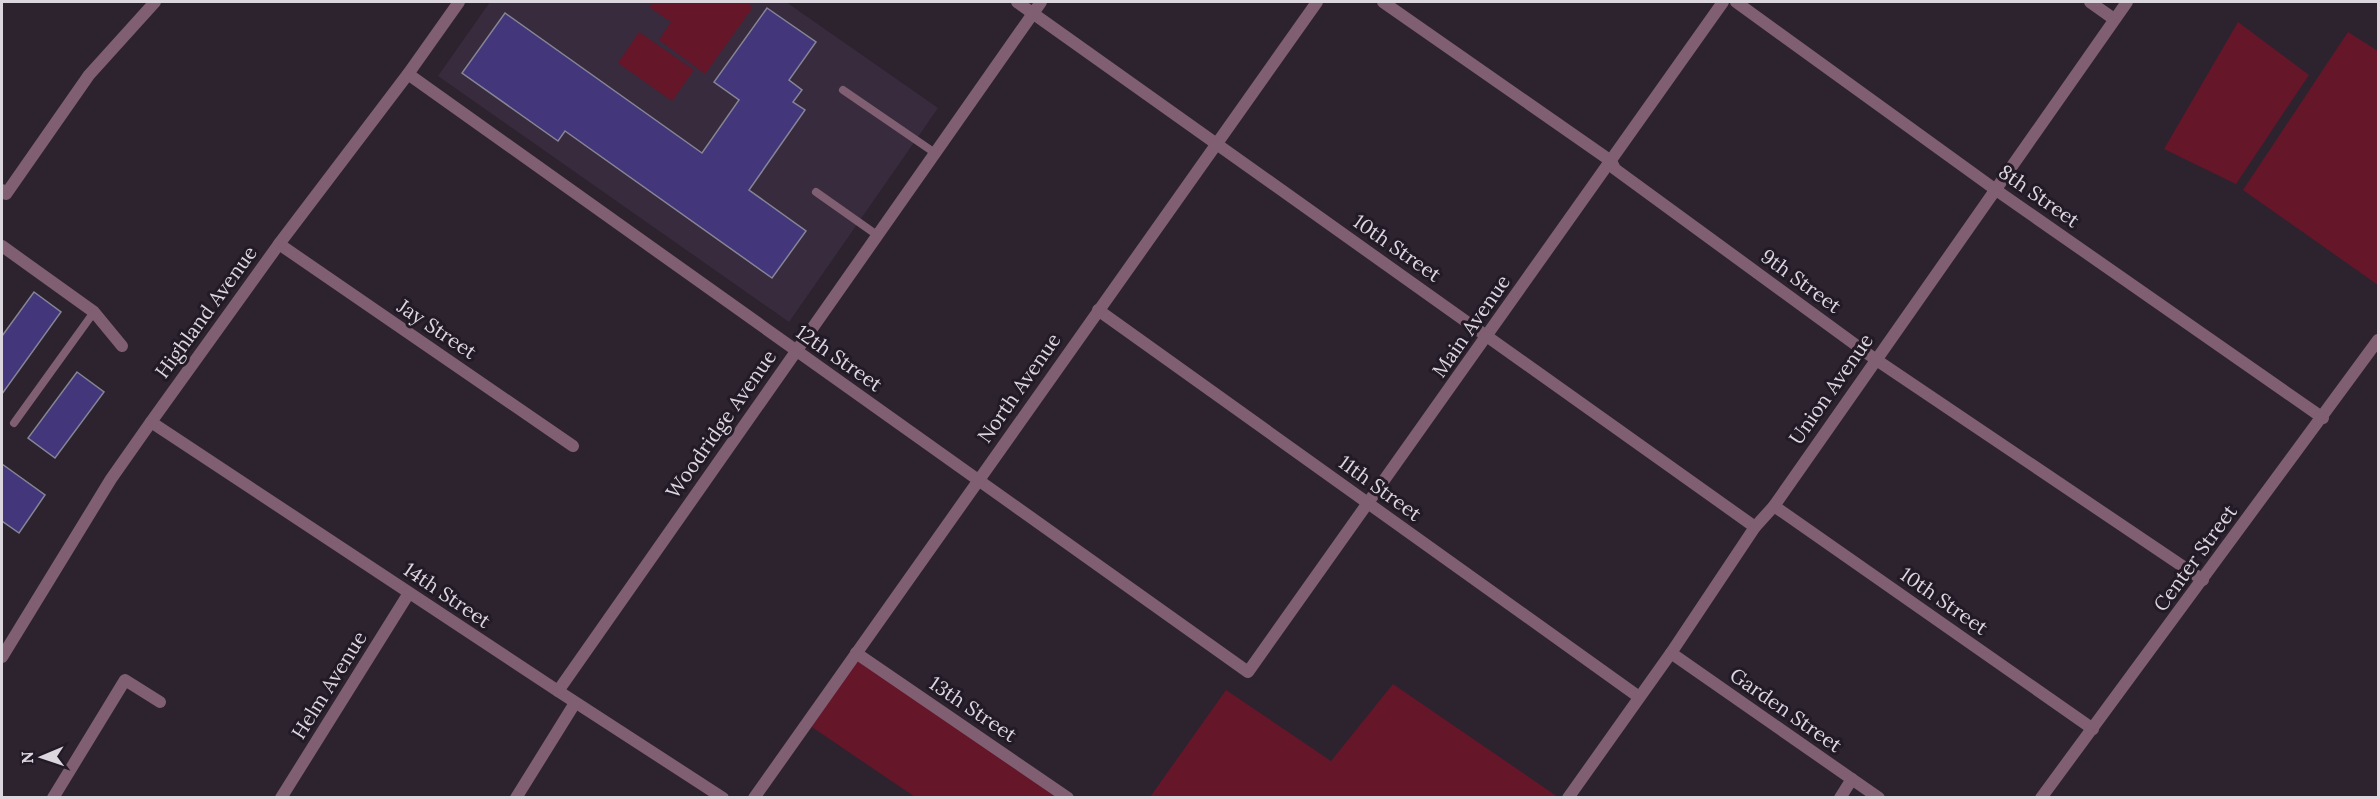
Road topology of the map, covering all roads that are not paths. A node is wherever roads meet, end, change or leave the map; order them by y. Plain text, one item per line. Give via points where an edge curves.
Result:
1 (155, 2) edge
2 (459, 2) edge
3 (1017, 2) edge
4 (1041, 2) edge
5 (1317, 2) edge
6 (1383, 2) edge
7 (1723, 2) edge
8 (1736, 2) edge
9 (2090, 2) edge
10 (2127, 2) edge
11 (1033, 13) junction
12 (2114, 19) junction
13 (408, 74) junction
14 (843, 90) dead end
15 (1216, 143) junction
16 (935, 153) junction
17 (1611, 161) junction
18 (1996, 190) junction
19 (4, 192) edge
20 (816, 192) dead end
21 (877, 235) junction
22 (279, 244) junction
23 (2, 246) edge
24 (1098, 310) junction
25 (94, 312) junction
26 (1487, 337) junction
27 (2379, 340) edge
28 (122, 346) dead end
29 (796, 351) junction
30 (1875, 359) junction
31 (2323, 418) junction
32 (152, 422) junction
33 (14, 423) dead end
34 (573, 446) dead end
35 (978, 481) junction
36 (1368, 503) junction
37 (1774, 506) junction
38 (1755, 527) junction
39 (2203, 580) junction
40 (409, 593) junction
41 (856, 653) junction
42 (1671, 653) junction
43 (2, 657) edge
44 (1248, 672) joint
45 (558, 691) junction
46 (1639, 697) junction
47 (160, 702) dead end
48 (575, 703) junction
49 (2093, 729) junction
50 (1852, 779) junction
51 (53, 798) edge
52 (281, 798) edge
53 (516, 798) edge
54 (723, 798) edge
55 (754, 798) edge
56 (1068, 798) edge
57 (1568, 798) edge
58 (1840, 798) edge
59 (1879, 798) edge
60 (2041, 798) edge

1 - 19 street via 89,75
2 - 13 street, Highland Avenue
3 - 11 street, 10th Street
4 - 11 street, Woodridge Avenue
5 - 15 street, North Avenue
6 - 17 street, 9th Street
7 - 17 street, Main Avenue
8 - 18 street, 8th Street
9 - 12 street
10 - 12 street, Union Avenue
11 - 15 street, 10th Street
11 - 16 street, Woodridge Avenue
12 - 18 street, Union Avenue
13 - 22 street, Highland Avenue
13 - 29 street, 12th Street
14 - 16 lane
15 - 24 street, North Avenue
15 - 26 street, 10th Street
16 - 21 street, Woodridge Avenue
17 - 26 street, Main Avenue
17 - 30 street, 9th Street via 1616,169
18 - 30 street, Union Avenue
18 - 31 street, 8th Street
20 - 21 lane
21 - 29 street, Woodridge Avenue
22 - 32 street, Highland Avenue
22 - 34 street, Jay Street
23 - 25 street
24 - 35 street, North Avenue
24 - 36 street, 11th Street
25 - 28 street
25 - 33 lane
26 - 36 street, Main Avenue
26 - 38 street, 10th Street
27 - 31 street, Center Street
29 - 35 street, 12th Street
29 - 45 street, Woodridge Avenue
30 - 37 street, Union Avenue
30 - 39 street, 9th Street
31 - 39 street, Center Street
32 - 40 street, 14th Street
32 - 43 street, Highland Avenue via 111,479
35 - 41 street, North Avenue
35 - 44 street, 12th Street
36 - 44 street, Main Avenue
36 - 46 street, 11th Street
37 - 38 street, Union Avenue
37 - 49 street, 10th Street
38 - 42 street, Union Avenue
39 - 49 street, Center Street
40 - 45 street, 14th Street
40 - 52 street, Helm Avenue
41 - 55 street, North Avenue
41 - 56 street, 13th Street
42 - 46 street, Union Avenue
42 - 50 street, Garden Street
45 - 48 street, 14th Street
46 - 57 street, Union Avenue
47 - 51 street via 125,680
48 - 53 street
48 - 54 street, 14th Street
49 - 60 street, Center Street
50 - 58 street
50 - 59 street, Garden Street

